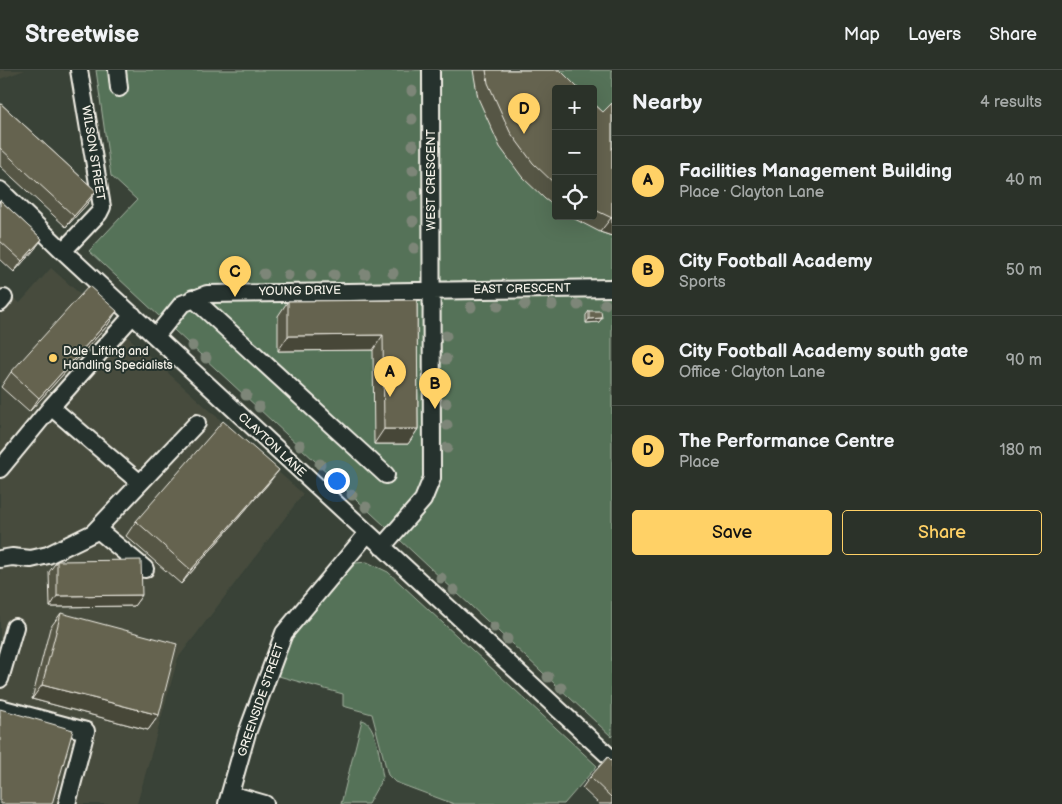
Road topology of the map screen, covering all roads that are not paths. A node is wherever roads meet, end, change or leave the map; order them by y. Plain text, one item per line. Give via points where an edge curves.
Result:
1 (79, 70) edge
2 (117, 70) edge
3 (431, 70) edge
4 (119, 88) dead end
5 (0, 190) edge
6 (63, 252) junction
7 (612, 288) edge
8 (431, 290) junction
9 (193, 298) junction
10 (133, 315) junction
11 (156, 336) junction
12 (51, 407) junction
13 (197, 423) dead end
14 (0, 469) edge
15 (386, 475) dead end
16 (140, 483) junction
17 (96, 529) junction
18 (367, 534) junction
19 (382, 547) junction
20 (0, 559) edge
21 (145, 569) dead end
22 (15, 627) dead end
23 (0, 679) edge
24 (0, 708) edge
25 (612, 759) edge
26 (228, 799) edge
27 (67, 804) edge
28 (265, 804) edge

1 - 6 street, WILSON STREET via 102,207
2 - 4 street
3 - 8 street, WEST CRESCENT
5 - 6 street, CLAYTON LANE
6 - 10 street, CLAYTON LANE
7 - 8 street, EAST CRESCENT
8 - 9 street, YOUNG DRIVE via 221,292
8 - 19 street, WEST CRESCENT via 432,478 423,500
9 - 11 street, YOUNG DRIVE via 182,304
9 - 15 street
10 - 11 street, CLAYTON LANE
10 - 12 street
11 - 18 street, CLAYTON LANE
12 - 14 street
12 - 16 street
13 - 16 street
16 - 17 street
17 - 20 street via 48,555 32,559
17 - 21 street
18 - 19 street, CLAYTON LANE
18 - 26 street, GREENSIDE STREET via 284,633 247,733
19 - 25 street, CLAYTON LANE
22 - 23 street
24 - 27 street via 86,731
26 - 28 street

